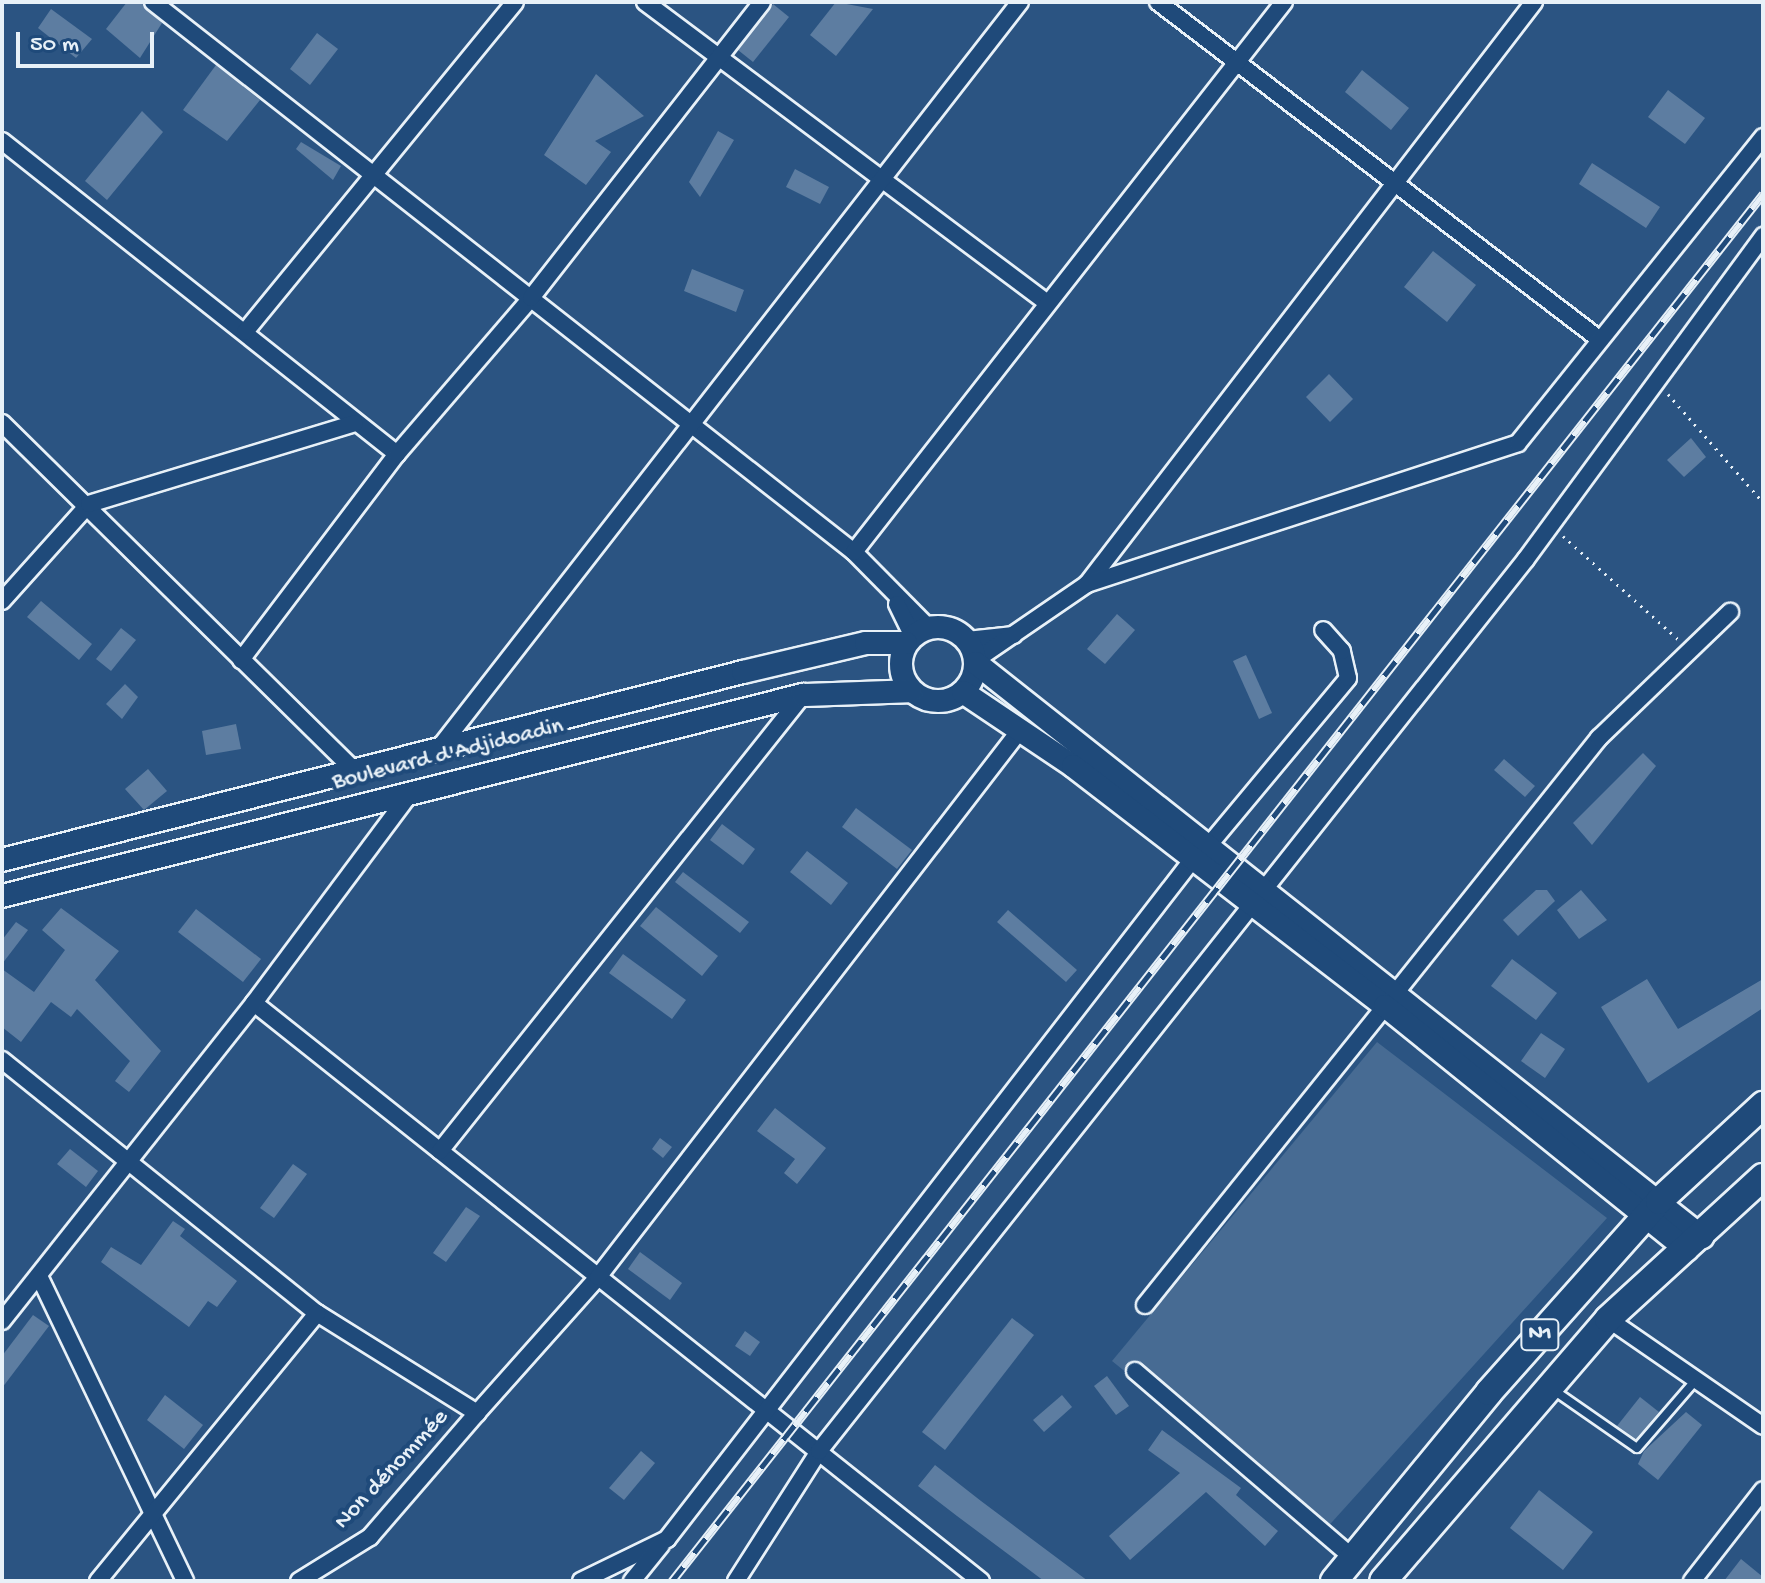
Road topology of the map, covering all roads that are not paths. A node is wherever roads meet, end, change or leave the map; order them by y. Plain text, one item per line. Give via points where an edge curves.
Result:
1 (153, 2) edge
2 (515, 2) edge
3 (645, 2) edge
4 (762, 2) edge
5 (1020, 2) edge
6 (1158, 2) edge
7 (1284, 2) edge
8 (1534, 2) edge
9 (721, 55) junction
10 (1235, 61) junction
11 (1763, 137) edge
12 (2, 141) edge
13 (373, 177) junction
14 (882, 178) junction
15 (1397, 181) junction
16 (1763, 236) edge
17 (531, 298) junction
18 (1046, 302) junction
19 (245, 332) junction
20 (1599, 339) junction
21 (2, 423) edge
22 (355, 423) junction
23 (690, 423) junction
24 (397, 454) junction
25 (89, 504) junction
26 (854, 552) junction
27 (1087, 584) junction
28 (2, 601) edge
29 (1730, 612) dead end
30 (1323, 630) dead end
31 (915, 635) junction
32 (973, 655) junction
33 (241, 660) junction
34 (911, 691) junction
35 (963, 692) junction
36 (803, 695) junction
37 (1021, 729) junction
38 (440, 747) junction
39 (351, 767) junction
40 (413, 789) junction
41 (1201, 852) junction
42 (2, 860) edge
43 (1255, 894) junction
44 (2, 896) edge
45 (1391, 999) junction
46 (254, 1003) junction
47 (2, 1060) edge
48 (1763, 1105) edge
49 (440, 1151) junction
50 (128, 1168) junction
51 (1763, 1177) edge
52 (1652, 1209) junction
53 (1694, 1244) junction
54 (39, 1276) junction
55 (598, 1277) junction
56 (1145, 1305) dead end
57 (317, 1313) junction
58 (1608, 1319) junction
59 (2, 1321) edge
60 (1135, 1371) dead end
61 (1696, 1380) junction
62 (1546, 1385) junction
63 (769, 1412) junction
64 (477, 1413) junction
65 (1763, 1426) edge
66 (819, 1451) junction
67 (1763, 1490) edge
68 (157, 1515) junction
69 (667, 1539) junction
70 (1352, 1557) junction
71 (98, 1581) edge
72 (185, 1581) edge
73 (299, 1581) edge
74 (581, 1581) edge
75 (632, 1581) edge
76 (736, 1581) edge
77 (981, 1581) edge
78 (1334, 1581) edge
79 (1383, 1581) edge
80 (1692, 1581) edge

1 - 13 street
2 - 13 street
3 - 9 street
4 - 9 street
5 - 14 street
6 - 10 street
7 - 10 street
8 - 15 street
9 - 14 street
9 - 17 street
10 - 15 street
10 - 18 street
11 - 20 street
12 - 19 street
13 - 17 street
13 - 19 street
14 - 18 street
14 - 23 street
15 - 20 street
15 - 27 street
16 - 43 street via 1550,526
17 - 23 street
17 - 24 street
18 - 26 street
19 - 22 street
20 - 27 street via 1508,450
21 - 25 street
22 - 24 street
22 - 25 street
23 - 26 street
23 - 38 street
24 - 33 street
25 - 28 street
25 - 33 street
26 - 31 street via 891,592
27 - 32 street via 1019,634
29 - 45 street via 1599,738
30 - 41 street via 1342,651 1348,678
31 - 32 main road, Boulevard d'Adjidoadin
31 - 34 main road via 901,674
31 - 38 main road, Boulevard d'Adjidoadin
32 - 35 main road
32 - 41 main road, Boulevard d'Adjidoadin
33 - 39 street
34 - 35 main road, Boulevard d'Adjidoadin via 946,701
34 - 36 main road, Boulevard d'Adjidoadin
35 - 37 main road
36 - 40 main road, Boulevard d'Adjidoadin
36 - 49 street
37 - 41 main road
37 - 55 street, Non dénommée
38 - 39 main road, Boulevard d'Adjidoadin
39 - 42 main road, Boulevard d'Adjidoadin
40 - 44 main road, Boulevard d'Adjidoadin
40 - 46 street
41 - 43 main road
41 - 63 street
43 - 45 main road
43 - 66 street
45 - 52 main road
45 - 56 street
46 - 49 street
46 - 50 street
47 - 50 street
48 - 52 highway, N1
49 - 55 street
50 - 54 street
50 - 57 street
51 - 53 highway, N1
52 - 53 main road
52 - 70 highway, N1
53 - 58 highway, N1
54 - 59 street
54 - 68 street
55 - 63 street
55 - 64 street, Non dénommée
57 - 64 street
57 - 68 street
58 - 61 street
58 - 62 highway, N1
60 - 70 street
61 - 62 lane via 1637,1448
61 - 65 street
62 - 79 highway, N1
63 - 66 street
63 - 69 street
64 - 73 street, Non dénommée via 370,1537
66 - 76 street
66 - 77 street
67 - 80 street
68 - 71 street
68 - 72 street
69 - 74 street
69 - 75 street
70 - 78 highway, N1

